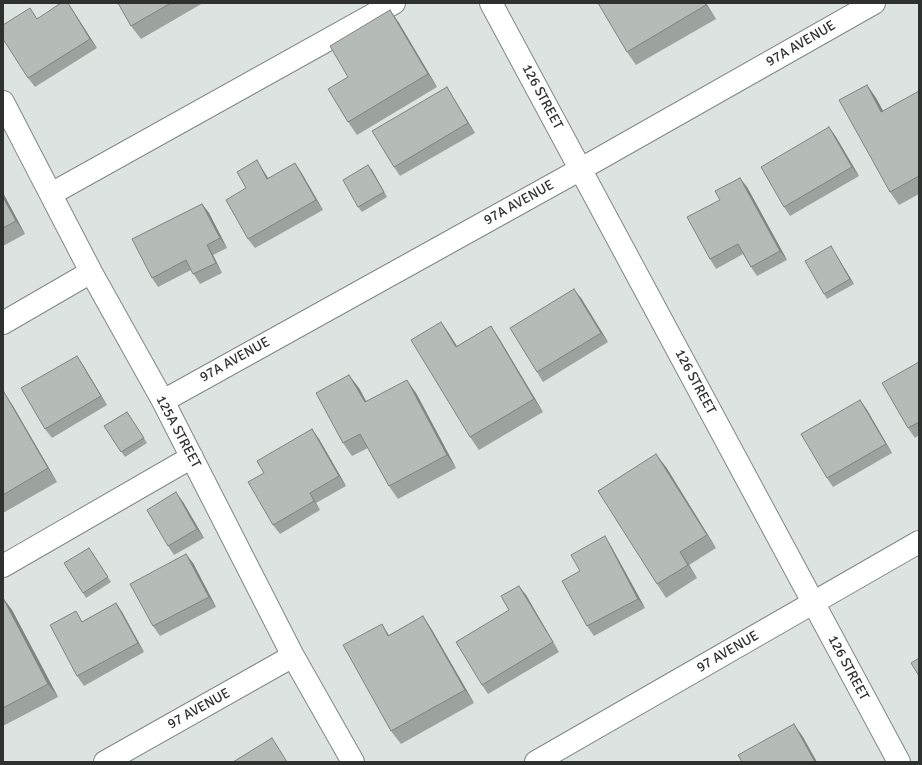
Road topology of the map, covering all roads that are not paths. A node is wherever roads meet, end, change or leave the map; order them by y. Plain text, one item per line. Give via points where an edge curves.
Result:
1 (394, 3) edge
2 (491, 3) edge
3 (874, 3) edge
4 (3, 102) edge
5 (581, 169) junction
6 (51, 194) junction
7 (91, 272) junction
8 (3, 323) edge
9 (163, 401) junction
10 (192, 457) junction
11 (919, 542) edge
12 (3, 566) edge
13 (814, 603) junction
14 (293, 656) junction
15 (105, 762) edge
16 (353, 762) edge
17 (536, 762) edge
18 (899, 762) edge

1 - 6 street
2 - 5 street, 126 STREET
3 - 5 street, 97A AVENUE
4 - 6 street, 125A STREET
5 - 9 street, 97A AVENUE
5 - 13 street, 126 STREET
6 - 7 street, 125A STREET
7 - 8 street
7 - 9 street, 125A STREET
9 - 10 street, 125A STREET
10 - 12 street
10 - 14 street, 125A STREET
11 - 13 street, 97 AVENUE
13 - 17 street, 97 AVENUE
13 - 18 street, 126 STREET
14 - 15 street, 97 AVENUE
14 - 16 street, 125A STREET

